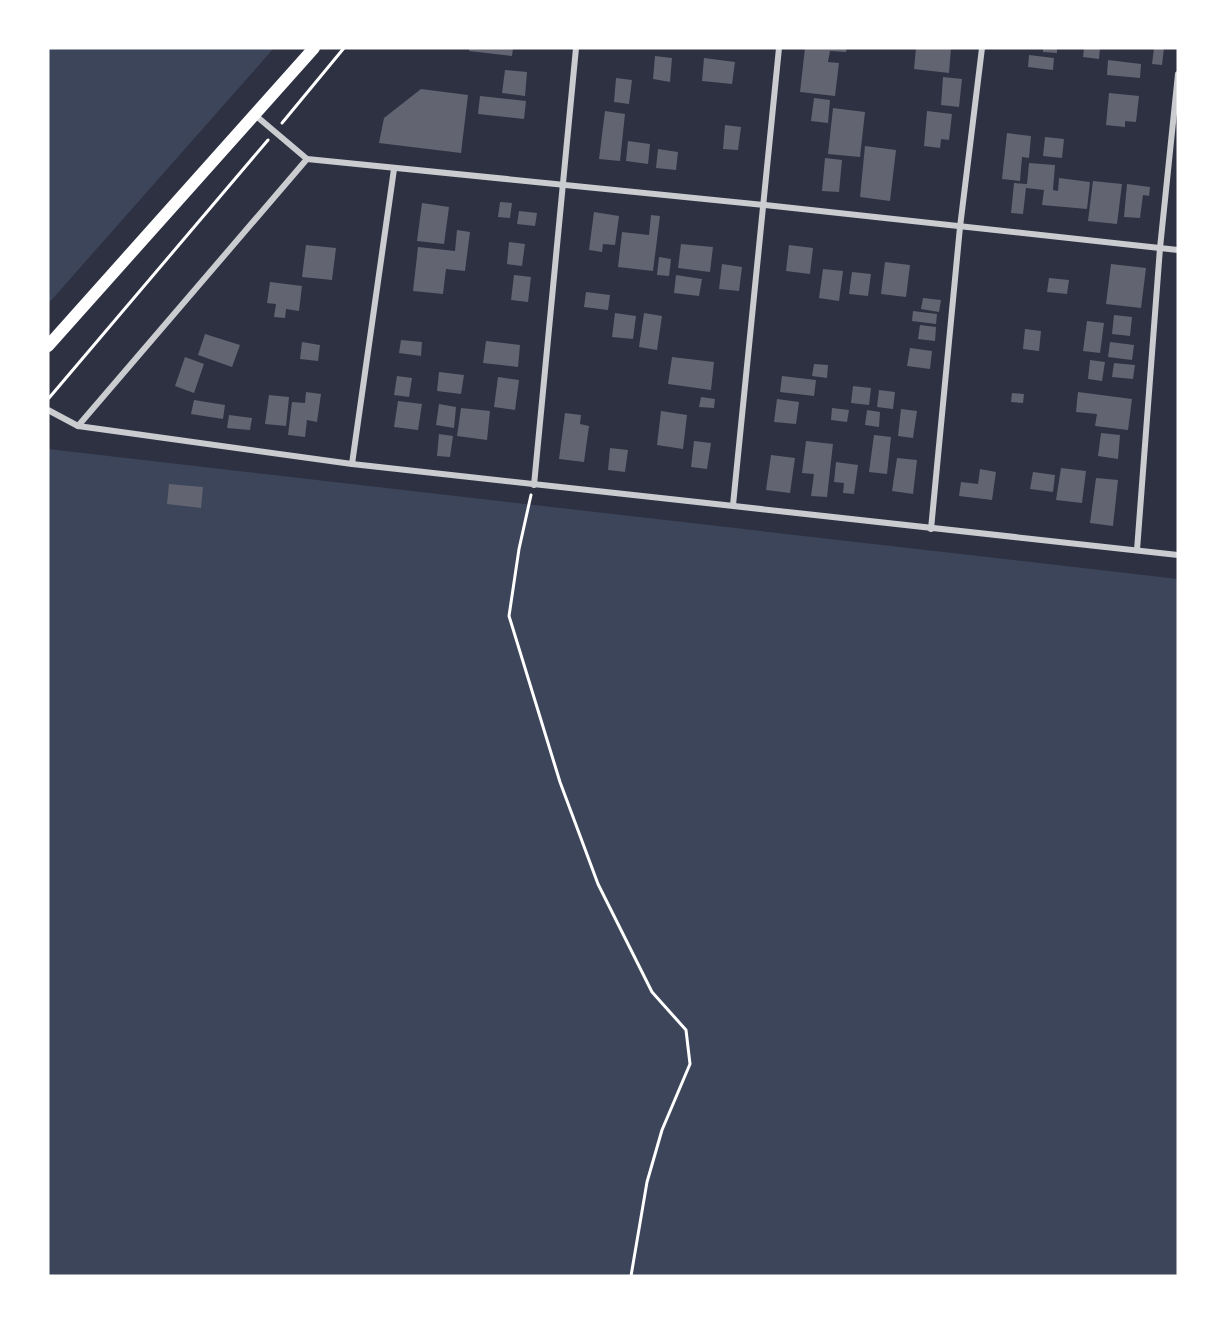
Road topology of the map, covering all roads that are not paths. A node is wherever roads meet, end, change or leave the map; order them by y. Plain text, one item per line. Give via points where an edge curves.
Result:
1 (314, 48) edge
2 (576, 48) edge
3 (779, 48) edge
4 (982, 48) edge
5 (1178, 74) edge
6 (254, 115) junction
7 (307, 159) junction
8 (394, 169) junction
9 (564, 184) junction
10 (765, 205) junction
11 (960, 226) junction
12 (1160, 248) junction
13 (1178, 250) edge
14 (48, 346) edge
15 (48, 410) edge
16 (78, 426) junction
17 (352, 464) junction
18 (534, 485) junction
19 (733, 505) junction
20 (931, 529) junction
21 (1137, 550) junction
22 (1178, 555) edge

1 - 6 main road
2 - 9 street
3 - 10 street
4 - 11 street
5 - 12 street
6 - 7 street
6 - 14 main road
7 - 8 street
7 - 16 street
8 - 9 street
8 - 17 street
9 - 10 street
9 - 18 street
10 - 11 street
10 - 19 street
11 - 12 street
11 - 20 street
12 - 13 street
12 - 21 street
15 - 16 street
16 - 17 street
17 - 18 street
18 - 19 street
19 - 20 street
20 - 21 street
21 - 22 street

